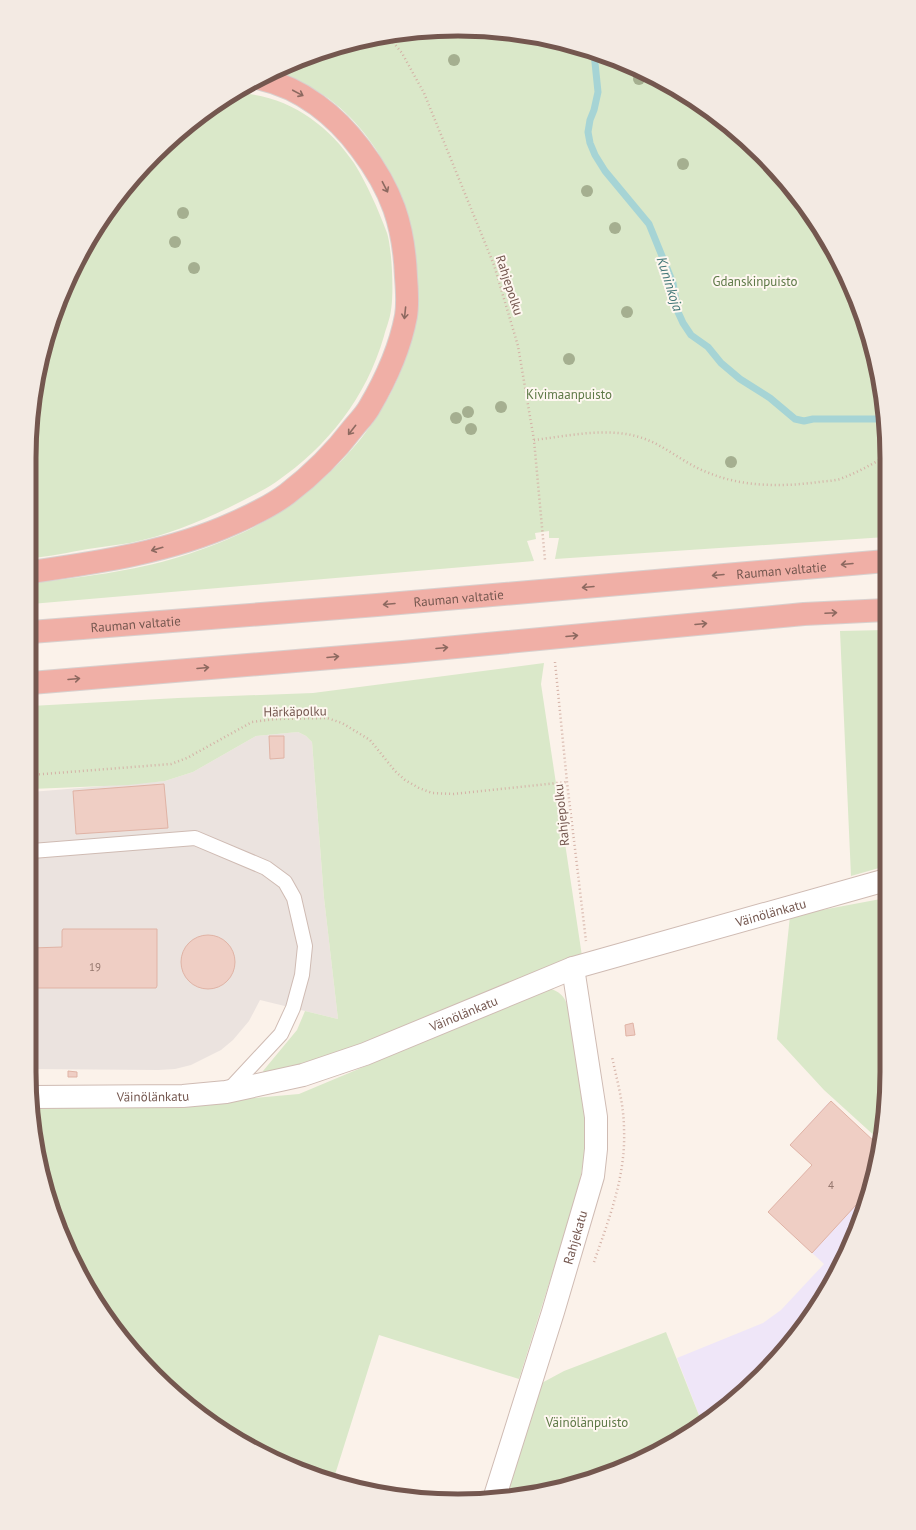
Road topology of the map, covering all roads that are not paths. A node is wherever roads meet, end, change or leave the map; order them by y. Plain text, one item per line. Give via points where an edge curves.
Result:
1 (269, 81) edge
2 (880, 562) edge
3 (36, 571) edge
4 (880, 610) edge
5 (36, 632) edge
6 (36, 682) edge
7 (36, 851) edge
8 (880, 882) edge
9 (581, 966) junction
10 (226, 1092) junction
11 (37, 1097) edge
12 (496, 1492) edge

1 -> 3 highway via 310,100 347,131 379,175 388,194 399,221 407,284 406,316 388,370 368,409 345,439 285,495 251,515 218,530 154,551 96,563
2 -> 5 highway, Rauman valtatie
6 -> 4 highway via 396,652 804,614
7 - 10 lane via 194,838 266,868 285,882 294,898 305,946 302,974 293,1008 281,1034
8 - 9 street, Väinölänkatu
9 - 10 street, Väinölänkatu via 365,1054 302,1074
9 - 12 street, Rahjekatu via 596,1118 593,1176
10 - 11 street, Väinölänkatu via 163,1097

